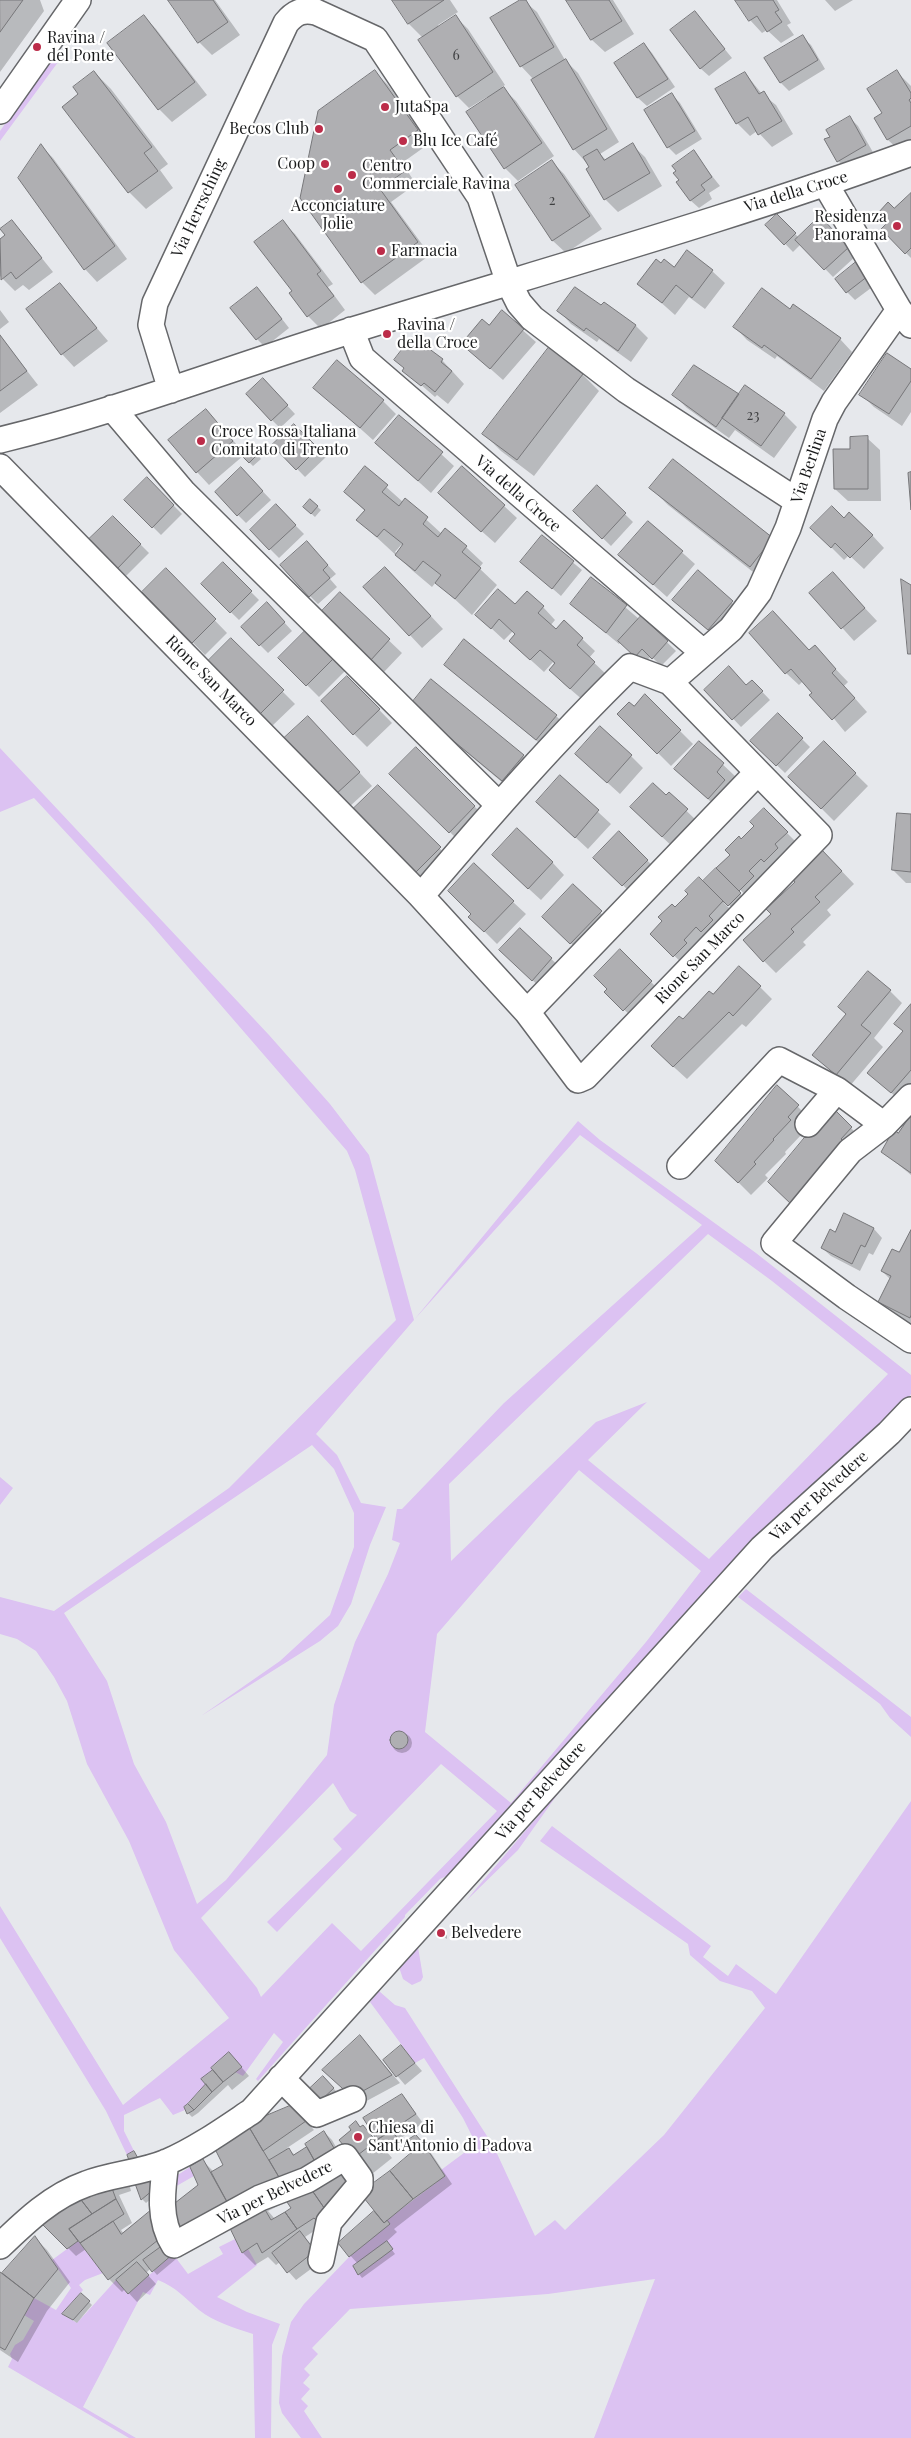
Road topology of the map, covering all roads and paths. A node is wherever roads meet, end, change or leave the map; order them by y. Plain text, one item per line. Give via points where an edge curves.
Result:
1 (78, 0) edge
2 (0, 112) edge
3 (911, 153) edge
4 (826, 185) junction
5 (509, 283) junction
6 (905, 318) edge
7 (351, 330) junction
8 (171, 390) junction
9 (112, 408) junction
10 (0, 440) edge
11 (0, 467) edge
12 (797, 501) junction
13 (697, 647) dead end
14 (670, 682) junction
15 (757, 773) junction
16 (499, 805) junction
17 (421, 896) junction
18 (527, 1012) junction
19 (838, 1090) junction
20 (911, 1097) edge
21 (808, 1124) dead end
22 (884, 1125) junction
23 (680, 1166) dead end
24 (911, 1340) edge
25 (911, 1410) edge
26 (282, 2078) junction
27 (353, 2099) dead end
28 (166, 2162) junction
29 (0, 2246) edge
30 (321, 2260) dead end

1 - 2 street
3 - 4 street, Via della Croce
4 - 5 street, Via della Croce
4 - 6 street, Via Berlina
5 - 7 street, Via della Croce
5 - 8 street, Via Herrsching via 480,197 374,39 316,12 299,12 286,23 155,303 152,325
5 - 12 street via 519,304 532,318 618,384
6 - 12 street, Via Berlina via 834,402
7 - 8 street, Via della Croce
7 - 13 street, Via della Croce via 362,358
8 - 9 street, Via della Croce
9 - 10 street, Via della Croce
9 - 16 street via 184,494
11 - 17 street, Rione San Marco
12 - 14 street, Via Berlina via 759,592 731,629
14 - 15 street, Rione San Marco
14 - 16 street, Rione San Marco via 630,667
15 - 18 street
15 - 18 street, Rione San Marco via 819,835 585,1078 578,1080
16 - 17 street, Rione San Marco
17 - 18 street, Rione San Marco
19 - 21 street
19 - 22 street
19 - 23 street via 778,1060
20 - 22 street
22 - 24 street via 850,1151 774,1243
25 - 26 street, Via per Belvedere via 750,1561
26 - 27 street via 317,2114
26 - 28 street, Via per Belvedere via 252,2112 203,2144
28 - 29 street, Via per Belvedere via 67,2191
28 - 30 street, Via per Belvedere via 162,2211 164,2225 174,2245 260,2198 307,2180 345,2157 360,2178 360,2185 330,2222

